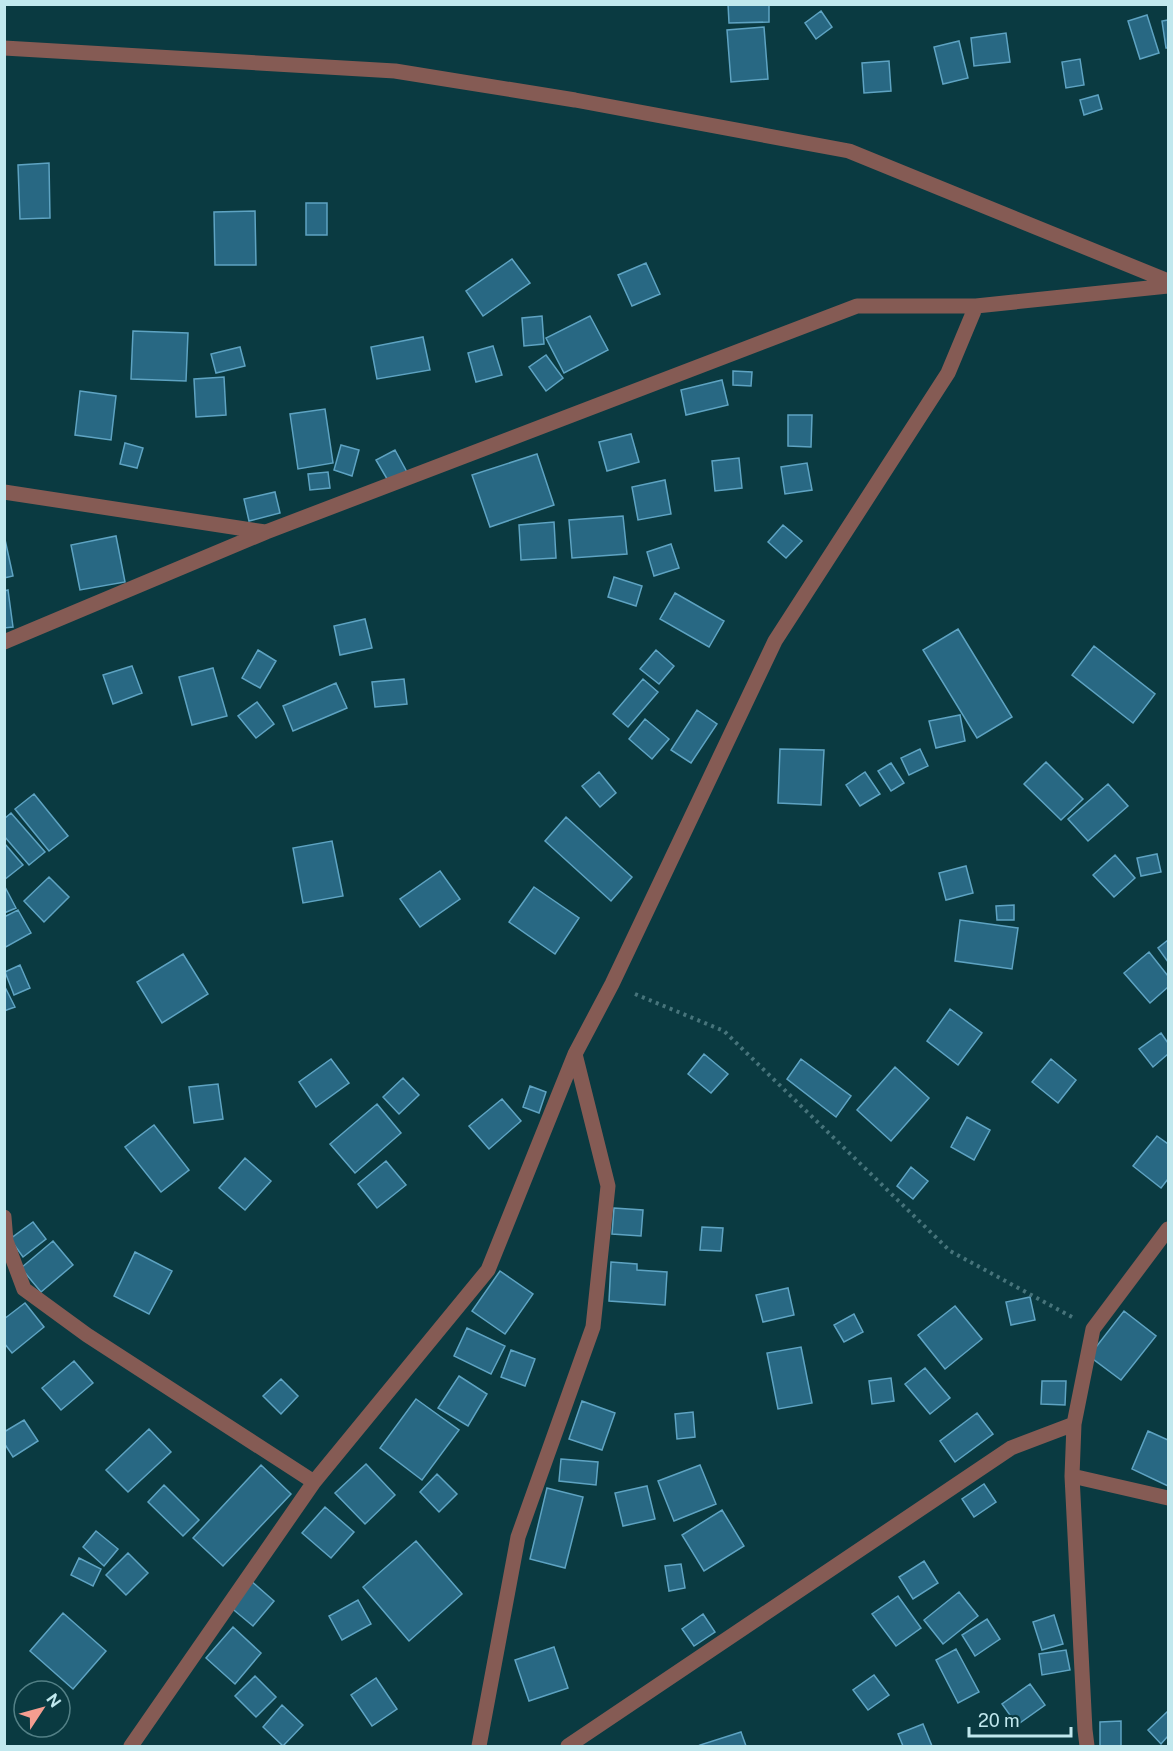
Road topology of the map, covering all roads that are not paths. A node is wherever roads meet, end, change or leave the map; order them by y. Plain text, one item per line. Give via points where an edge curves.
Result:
1 (4, 48) edge
2 (1168, 281) edge
3 (1168, 286) edge
4 (976, 306) junction
5 (4, 492) edge
6 (266, 532) junction
7 (4, 642) edge
8 (575, 1054) junction
9 (4, 1217) edge
10 (1168, 1229) edge
11 (1074, 1424) junction
12 (1072, 1476) junction
13 (314, 1482) junction
14 (1168, 1498) edge
15 (131, 1746) edge
16 (479, 1746) edge
17 (568, 1746) edge
18 (1087, 1746) edge

1 - 2 street via 395,71 849,151
3 - 4 street
4 - 6 street via 857,306
4 - 8 street via 948,372 776,641
5 - 6 street
6 - 7 street
8 - 13 street via 488,1270
8 - 16 street via 608,1186 593,1327 518,1537
9 - 13 street via 6,1241 24,1289 87,1335
10 - 11 street via 1093,1329
11 - 12 street
11 - 17 street via 1011,1448
12 - 14 street
12 - 18 street
13 - 15 street

